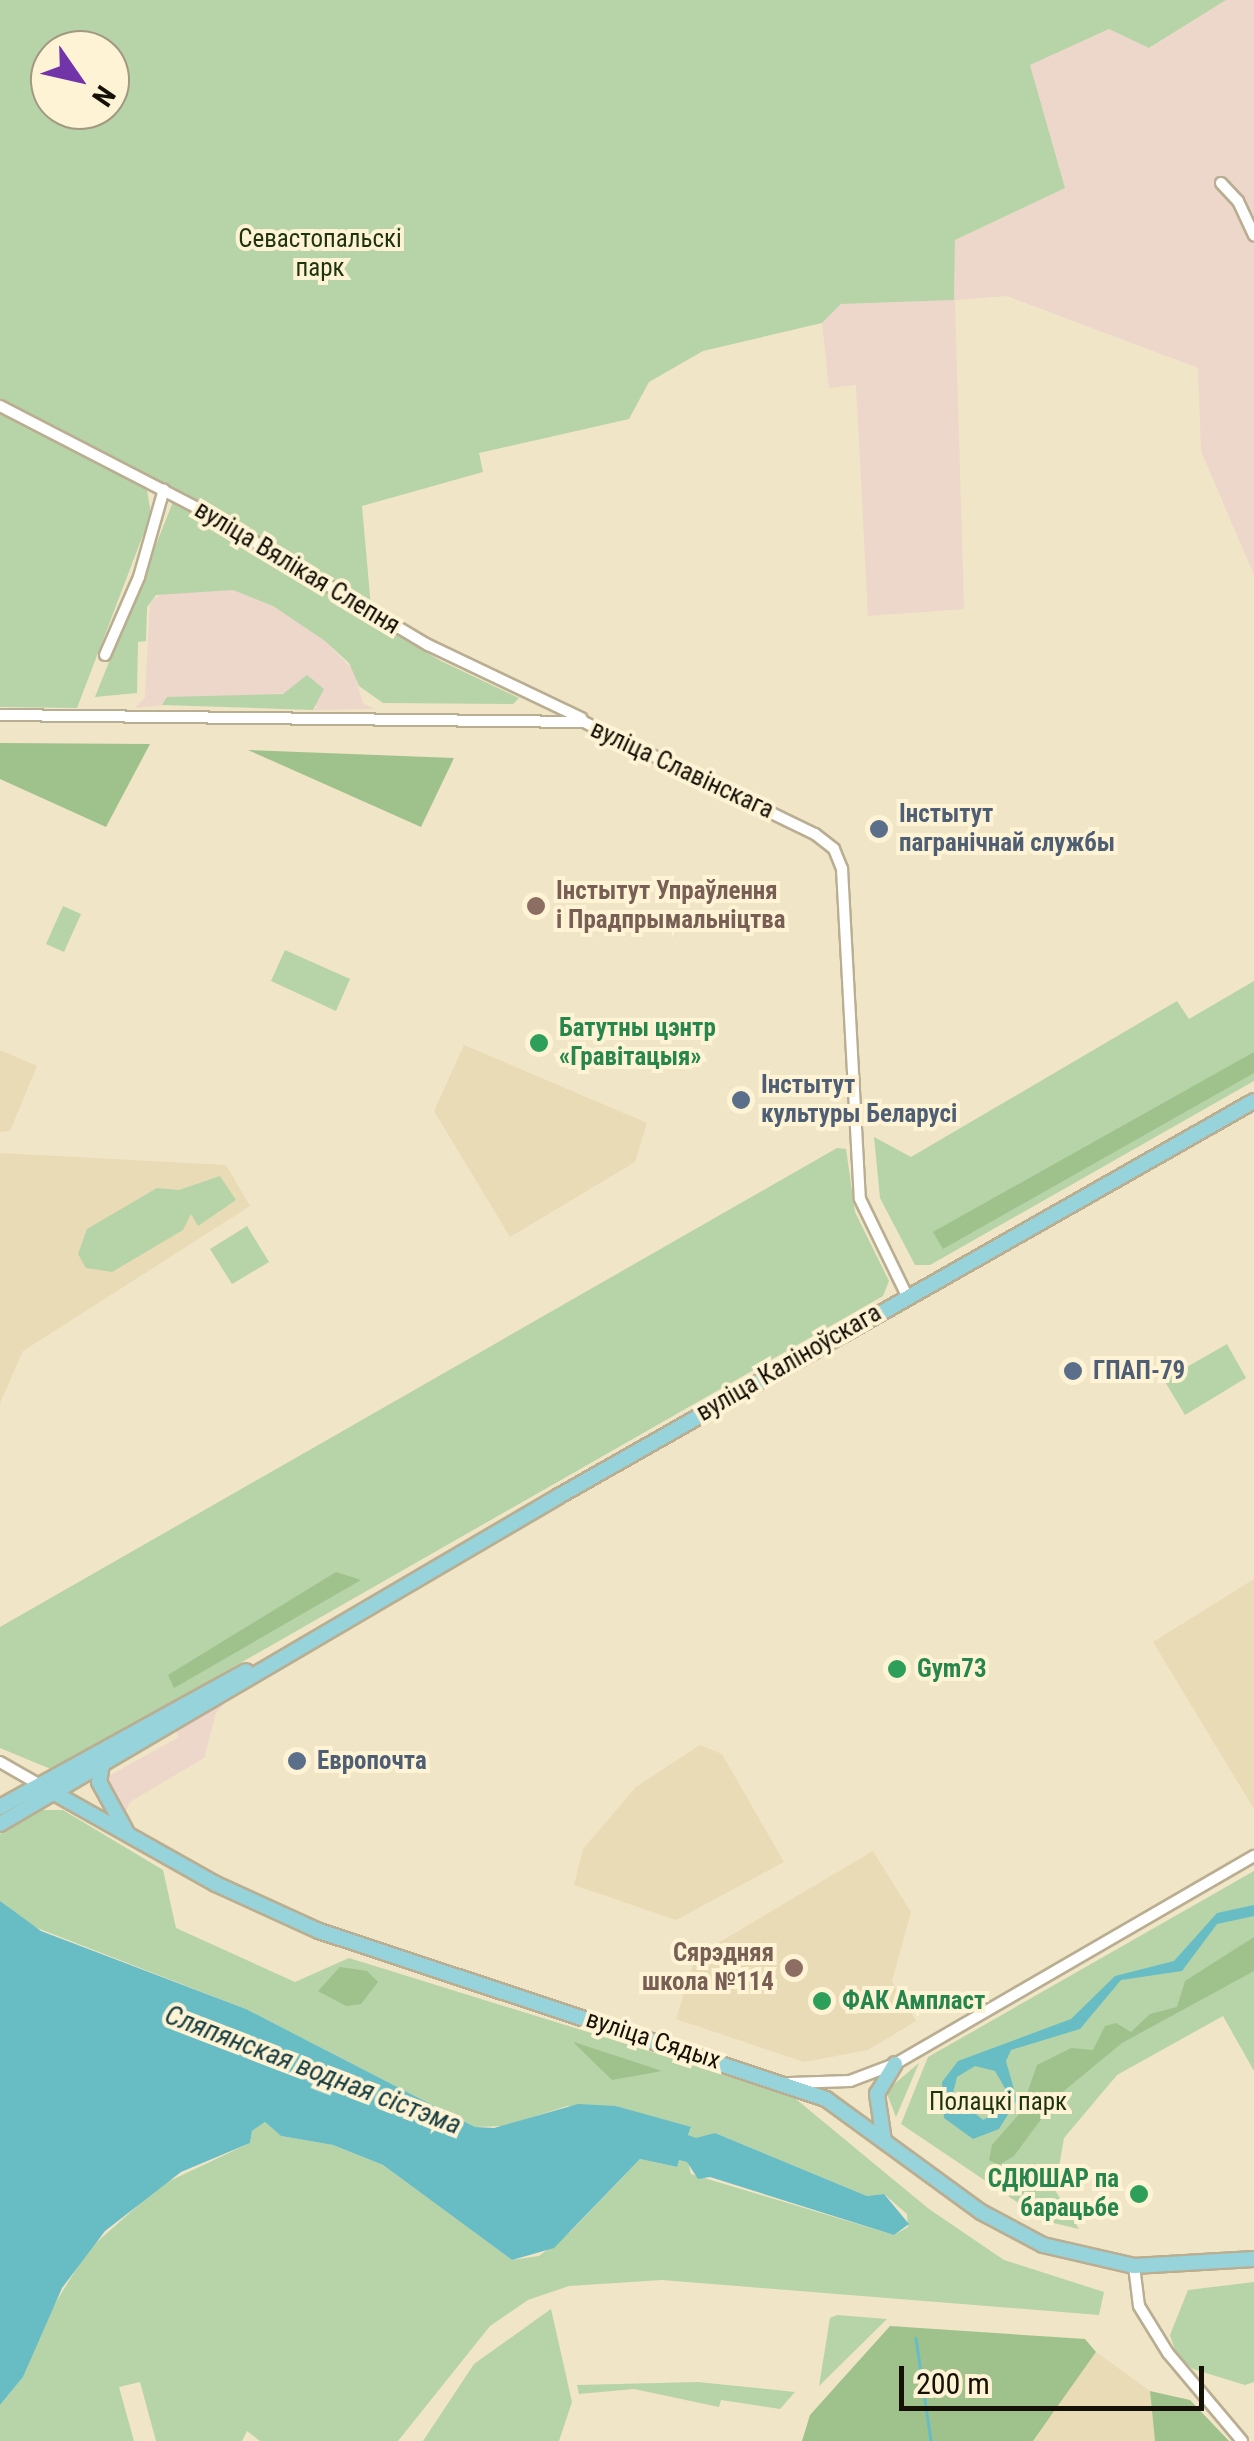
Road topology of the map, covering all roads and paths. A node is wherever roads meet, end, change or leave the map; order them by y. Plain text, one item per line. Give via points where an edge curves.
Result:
1 (1220, 183) dead end
2 (1254, 235) edge
3 (0, 406) edge
4 (164, 489) junction
5 (105, 654) dead end
6 (531, 698) junction
7 (0, 715) edge
8 (529, 720) junction
9 (596, 725) junction
10 (1254, 1101) edge
11 (907, 1296) junction
12 (326, 1630) junction
13 (0, 1762) edge
14 (102, 1764) junction
15 (48, 1789) junction
16 (0, 1807) edge
17 (0, 1824) edge
18 (130, 1836) junction
19 (1254, 1856) edge
20 (895, 2064) junction
21 (789, 2083) junction
22 (884, 2141) junction
23 (1254, 2259) edge
24 (1134, 2266) junction
25 (1242, 2441) edge

1 - 2 street via 1238,200
3 - 4 street, вуліца Вялікая Слепня
4 - 5 street via 138,577
4 - 6 street, вуліца Вялікая Слепня
6 - 8 street
6 - 9 street, вуліца Вялікая Слепня
7 - 8 street, вуліца Славінскага
8 - 9 street, вуліца Славінскага
9 - 11 street, вуліца Славінскага via 810,831 839,857 858,1190 866,1220
10 - 11 main road, вуліца Каліноўскага
11 - 12 main road, вуліца Каліноўскага
12 - 14 main road, вуліца Каліноўскага
12 - 15 main road, вуліца Каліноўскага
13 - 15 street
14 - 15 main road, вуліца Каліноўскага
14 - 18 main road via 98,1782
15 - 16 main road, вуліца Каліноўскага
15 - 17 main road, вуліца Каліноўскага
15 - 18 main road, вуліца Сядых
18 - 21 main road, вуліца Сядых via 319,1931
19 - 20 street, вуліца Сядых
20 - 21 street, вуліца Сядых via 850,2080
20 - 22 main road via 877,2094
21 - 22 main road via 826,2099
22 - 24 main road via 982,2212 1043,2245
23 - 24 main road
24 - 25 street via 1138,2303 1166,2350

